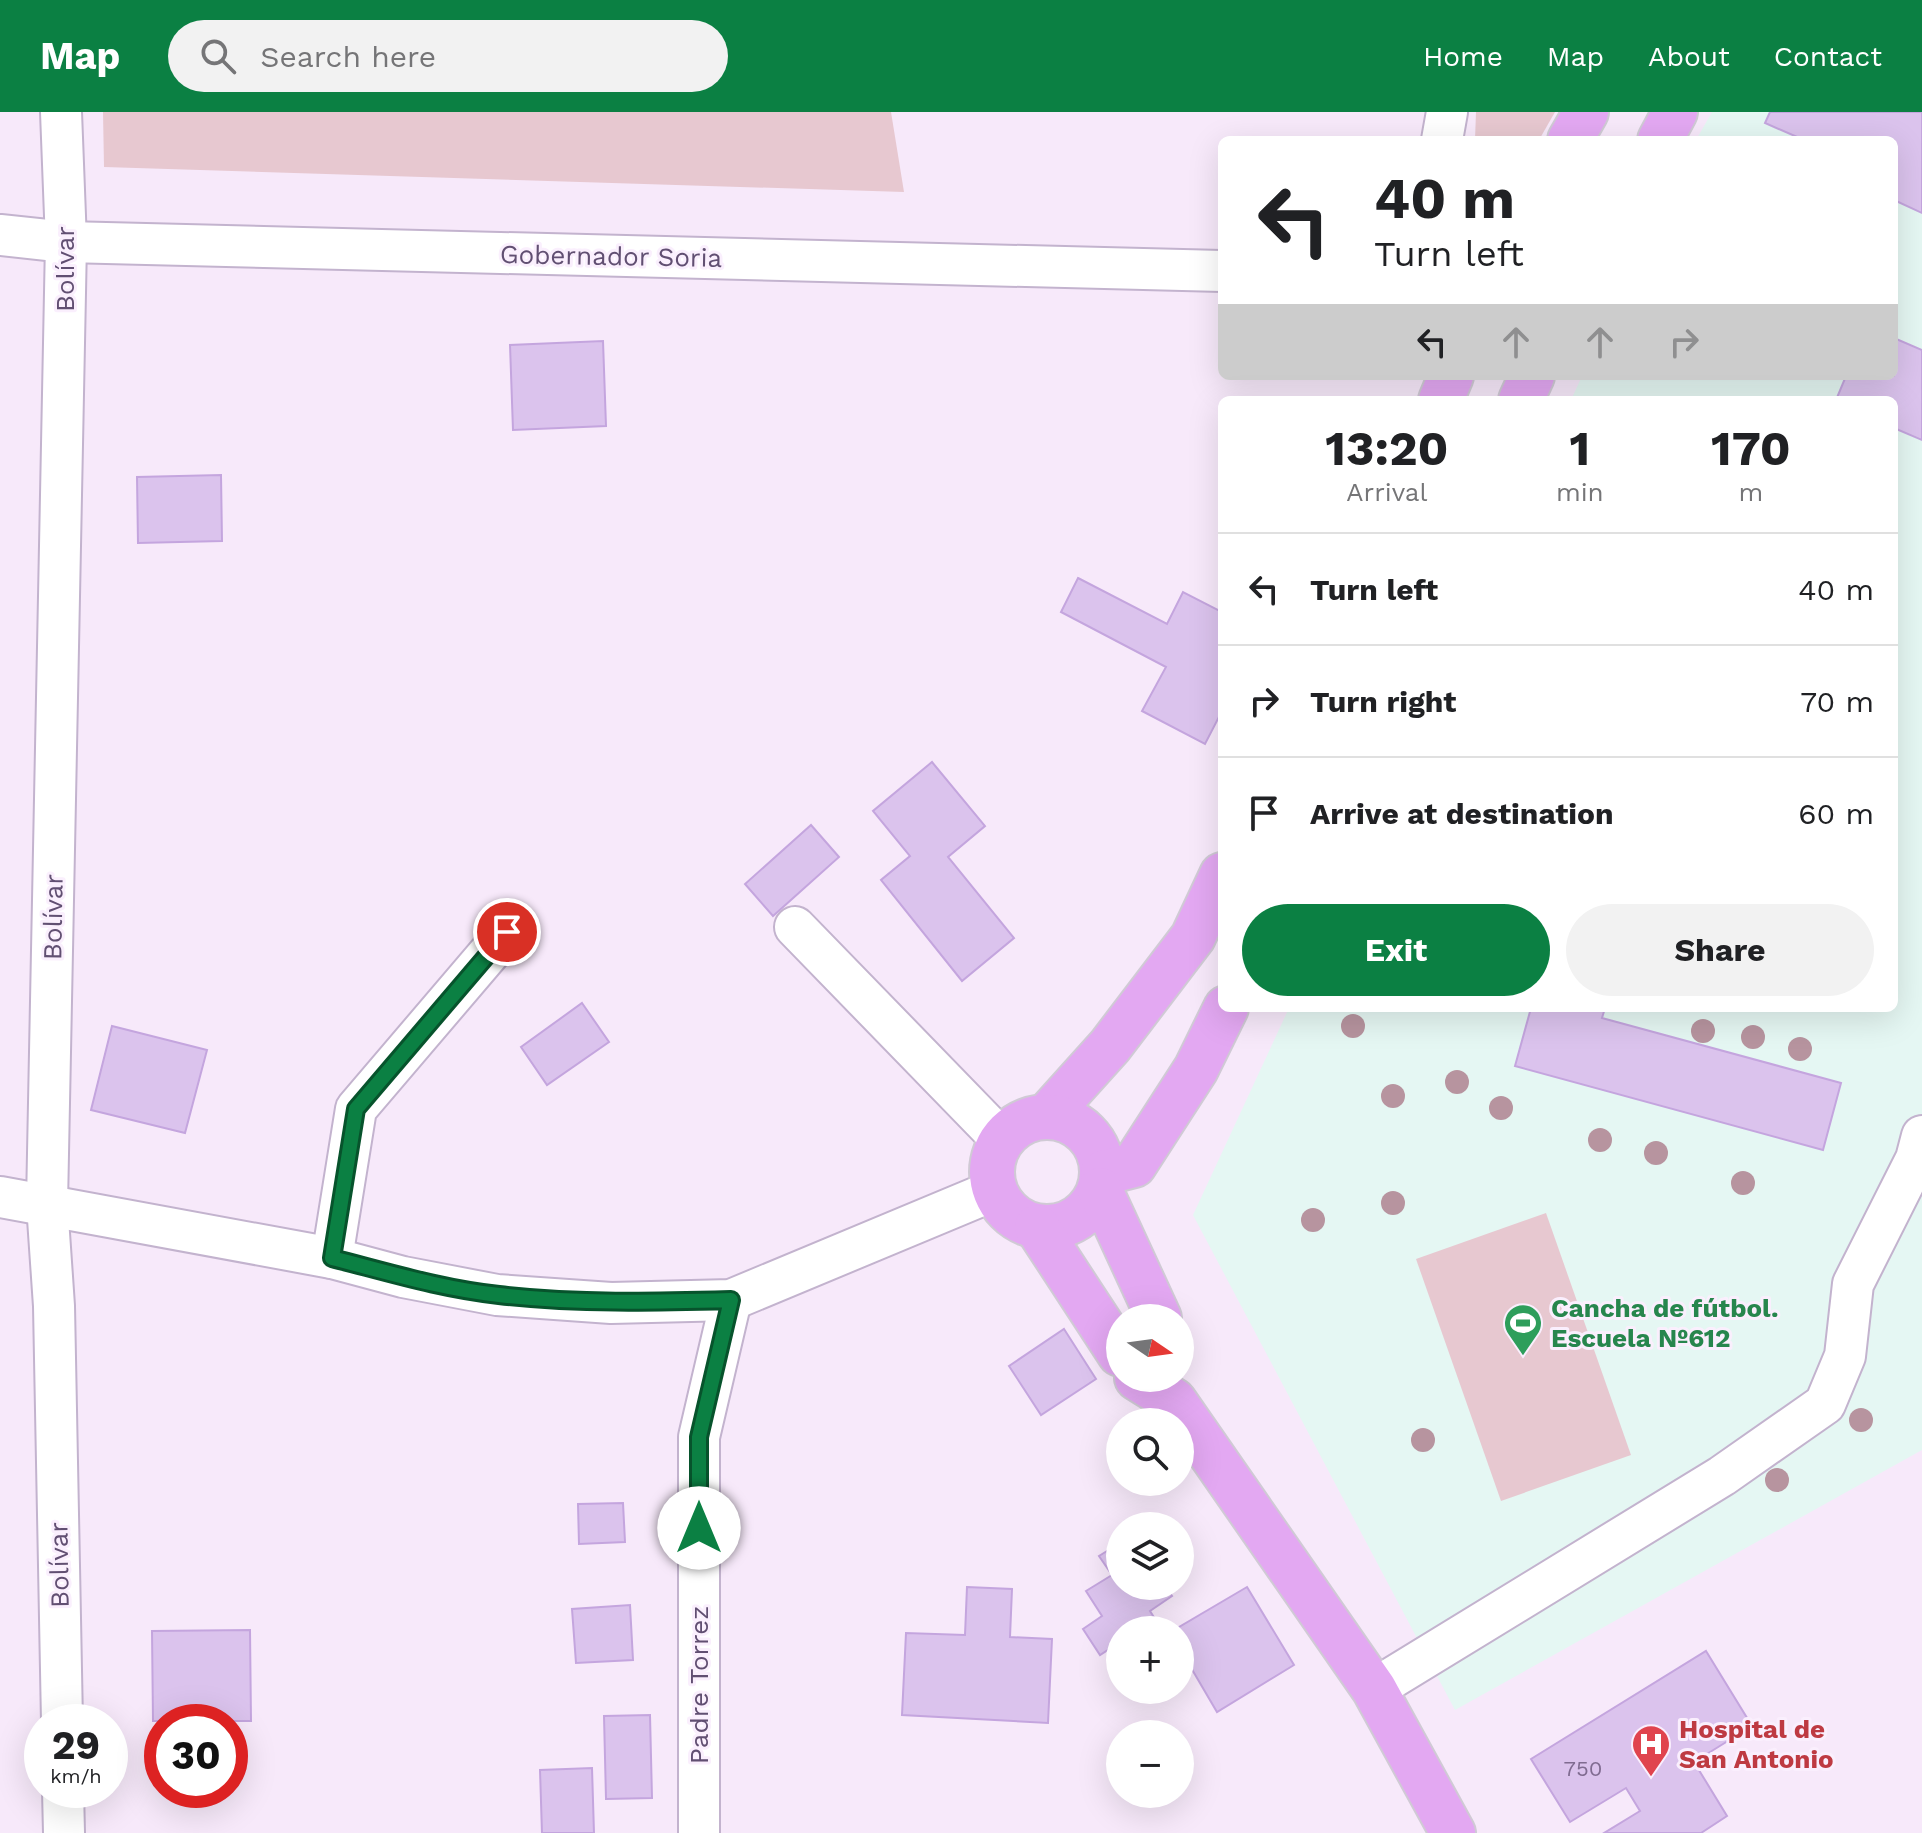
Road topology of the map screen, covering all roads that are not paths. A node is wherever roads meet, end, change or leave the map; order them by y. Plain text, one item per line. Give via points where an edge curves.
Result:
1 (61, 112) edge
2 (1447, 112) edge
3 (1586, 112) edge
4 (1675, 112) edge
5 (1443, 136) edge
6 (1572, 136) edge
7 (1662, 136) edge
8 (0, 235) edge
9 (66, 242) junction
10 (1218, 271) edge
11 (1218, 884) edge
12 (795, 927) dead end
13 (507, 932) dead end
14 (1224, 1012) edge
15 (1047, 1116) junction
16 (1922, 1136) edge
17 (1002, 1140) junction
18 (1102, 1182) junction
19 (995, 1190) junction
20 (0, 1197) edge
21 (47, 1204) junction
22 (1037, 1227) junction
23 (332, 1258) junction
24 (731, 1300) junction
25 (1153, 1304) edge
26 (1106, 1333) edge
27 (1175, 1392) edge
28 (1374, 1689) junction
29 (62, 1704) edge
30 (63, 1808) edge
31 (64, 1833) edge
32 (699, 1833) edge
33 (1453, 1833) edge

1 - 9 street, Bolívar
2 - 5 street
3 - 6 main road
4 - 7 main road
8 - 9 street, Gobernador Soria
9 - 10 street, Gobernador Soria
9 - 21 street, Bolívar
11 - 15 main road via 1193,937 1110,1046
12 - 17 street
13 - 23 street via 356,1109
14 - 18 main road via 1196,1069 1134,1165
15 - 17 main road via 1030,1119
15 - 18 main road via 1081,1127 1093,1140
16 - 28 street via 1916,1159 1853,1284 1845,1356 1825,1404 1722,1476
17 - 19 main road via 994,1156
18 - 22 main road via 1093,1204 1068,1224
18 - 25 main road
19 - 22 main road via 1012,1214
19 - 24 street
20 - 21 street
21 - 23 street
21 - 29 street, Bolívar via 54,1306
22 - 26 main road
23 - 24 street via 497,1295 611,1303
24 - 32 street, Padre Torrez via 699,1437
27 - 28 main road
28 - 33 main road
30 - 31 street

